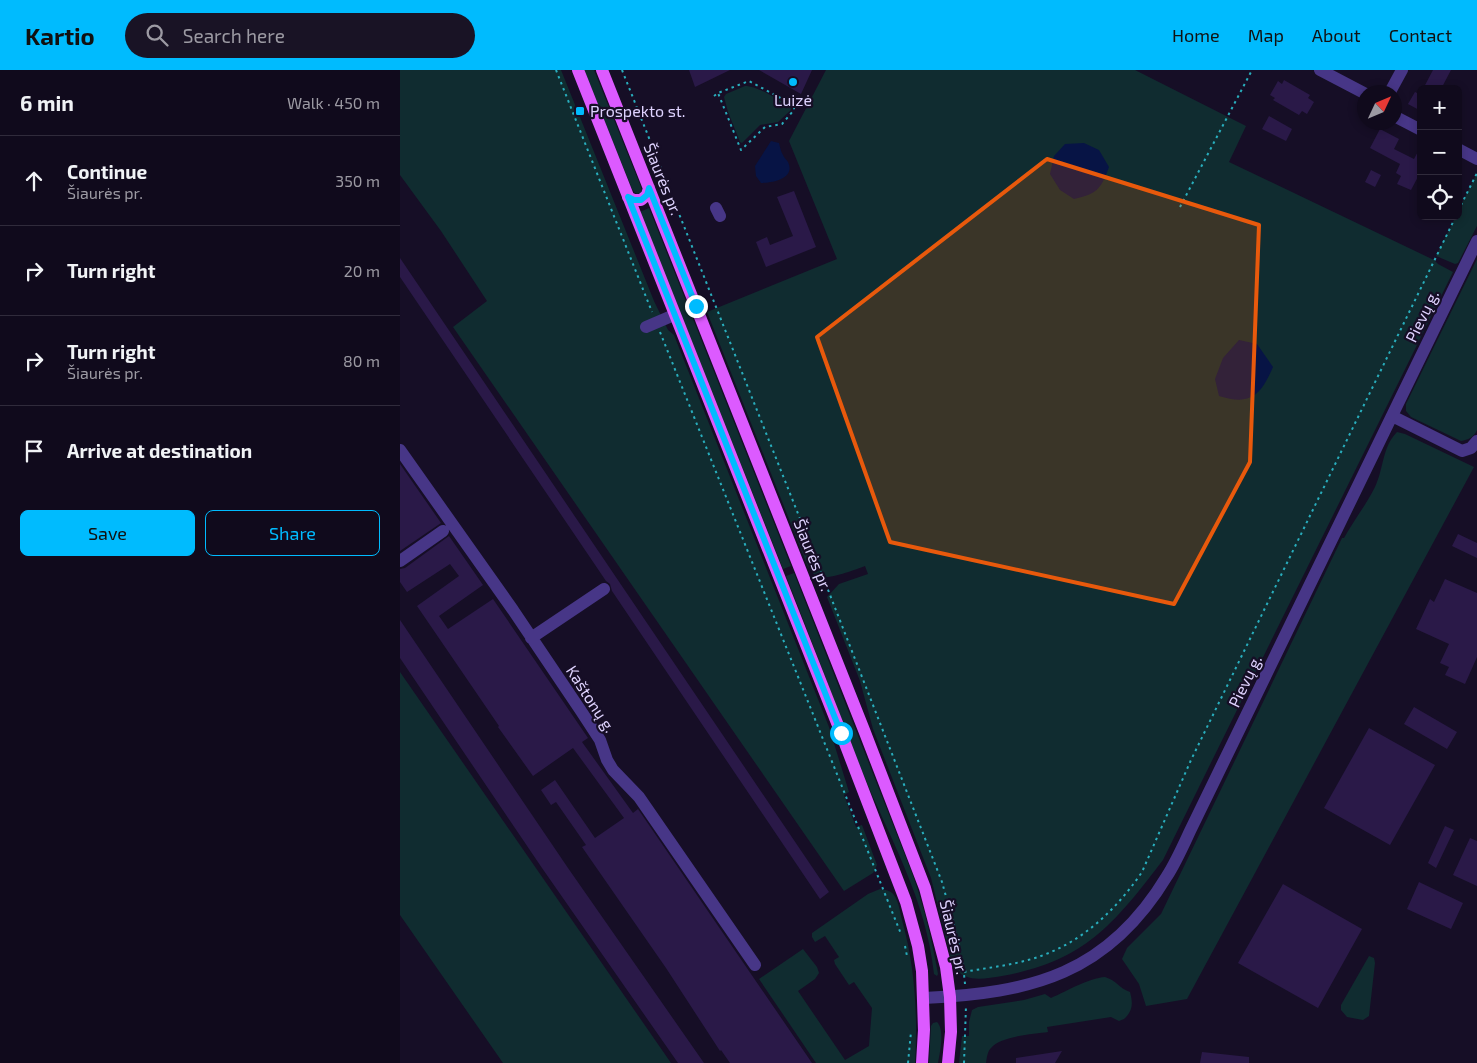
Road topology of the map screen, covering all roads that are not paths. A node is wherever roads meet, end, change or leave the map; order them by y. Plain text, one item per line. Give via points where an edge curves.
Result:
1 (578, 70) edge
2 (602, 70) edge
3 (1320, 70) edge
4 (1402, 70) edge
5 (1394, 85) edge
6 (1357, 89) edge
7 (1402, 120) edge
8 (1417, 128) edge
9 (1462, 151) edge
10 (1477, 159) edge
11 (649, 188) junction
12 (628, 197) junction
13 (1477, 241) edge
14 (674, 315) junction
15 (651, 325) road end
16 (1392, 416) junction
17 (1477, 441) edge
18 (400, 450) edge
19 (444, 531) dead end
20 (400, 561) edge
21 (604, 589) dead end
22 (531, 638) junction
23 (755, 965) dead end
24 (950, 997) junction
25 (924, 998) junction
26 (922, 1063) edge
27 (948, 1063) edge

1 - 12 main road
2 - 11 main road, Šiaurės pr.
3 - 6 street
4 - 5 street
7 - 8 street
9 - 10 street
11 - 12 main road via 641,200
11 - 24 main road, Šiaurės pr. via 925,888 944,959
12 - 14 main road
13 - 16 street, Pievų g.
14 - 15 street
14 - 25 main road via 906,902 918,946
16 - 17 street via 1462,451
16 - 24 street, Pievų g. via 1183,846 1150,901 1114,940 1073,968 1013,988
18 - 22 street, Kaštonų g.
19 - 20 street
21 - 22 street
22 - 23 street, Kaštonų g. via 600,740 613,770 639,797
24 - 25 street, Pievų g.
24 - 27 main road, Šiaurės pr.
25 - 26 main road

